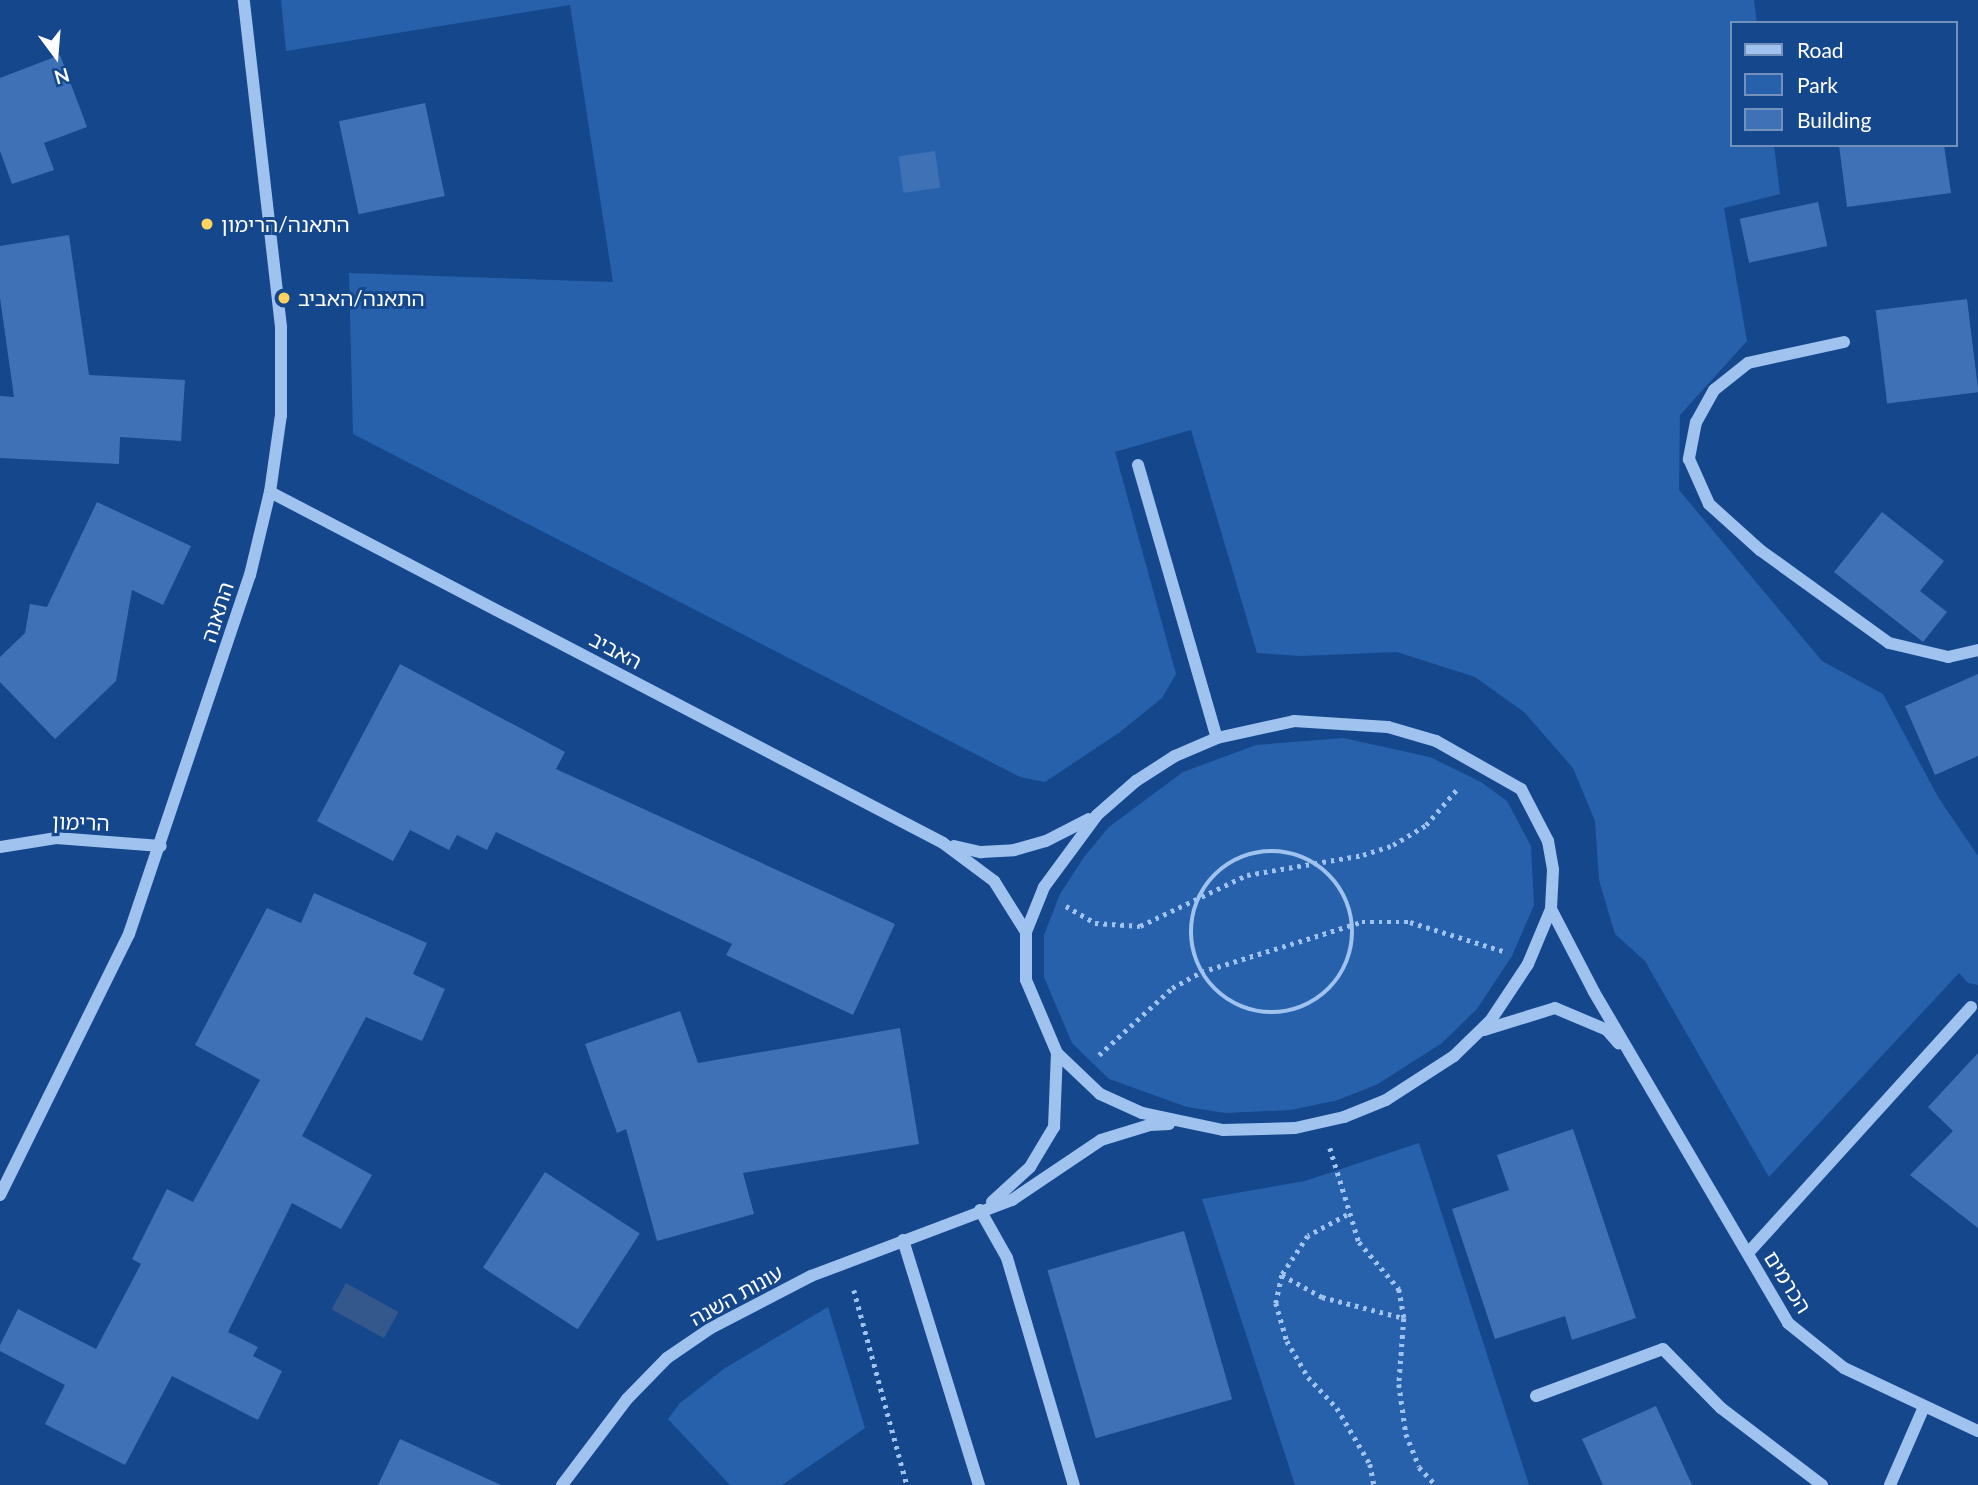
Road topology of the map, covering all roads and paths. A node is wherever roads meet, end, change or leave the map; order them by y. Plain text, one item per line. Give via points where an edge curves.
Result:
1 (244, 0) edge
2 (1844, 342) dead end
3 (1138, 465) dead end
4 (270, 492) junction
5 (1978, 650) edge
6 (1217, 738) junction
7 (1464, 781) dead end
8 (1097, 815) junction
9 (943, 843) junction
10 (161, 846) junction
11 (0, 847) edge
12 (1317, 864) junction
13 (1200, 895) junction
14 (1551, 909) junction
15 (1058, 914) dead end
16 (1353, 924) junction
17 (1026, 932) junction
18 (1512, 940) dead end
19 (1507, 953) junction
20 (1500, 963) dead end
21 (1201, 972) junction
22 (1971, 1007) dead end
23 (1477, 1033) junction
24 (1087, 1048) dead end
25 (1057, 1053) junction
26 (1097, 1058) junction
27 (1105, 1066) dead end
28 (1643, 1073) junction
29 (1324, 1121) junction
30 (1183, 1124) junction
31 (0, 1195) edge
32 (981, 1210) junction
33 (1347, 1215) junction
34 (903, 1240) junction
35 (1748, 1253) junction
36 (847, 1262) junction
37 (1282, 1275) junction
38 (1404, 1318) junction
39 (1536, 1396) dead end
40 (1923, 1409) junction
41 (1978, 1431) edge
42 (562, 1485) edge
43 (907, 1485) edge
44 (979, 1485) edge
45 (1074, 1485) edge
46 (1374, 1485) edge
47 (1436, 1485) edge
48 (1822, 1485) edge
49 (1890, 1485) edge

1 - 4 street, התאנה via 281,327 281,415
2 - 5 street via 1748,363 1714,390 1696,422 1689,458 1709,504 1760,550 1889,643 1948,657
3 - 6 street
4 - 9 street, האביב
4 - 10 street, התאנה via 250,575
6 - 8 street via 1175,756 1136,781
6 - 14 street via 1294,721 1345,721 1436,741 1490,768 1521,789 1548,841 1553,870
7 - 12 path via 1426,825 1393,845
8 - 9 street, האביב via 1046,841 1014,850 981,852
8 - 17 street via 1044,887
9 - 17 street, האביב via 994,881
10 - 11 street, הרימון via 56,838
10 - 31 street, התאנה via 124,946
12 - 13 path via 1247,875
12 - 13 path via 1294,853 1254,853 1228,864
12 - 16 path via 1340,885
13 - 15 path via 1140,926 1095,923 1061,902
13 - 21 path via 1190,934
14 - 23 street via 1528,964
14 - 28 street, הכרמים
16 - 19 path via 1410,922
16 - 21 path
16 - 21 path via 1351,957 1337,983 1316,1002 1289,1012 1259,1013 1232,1004
17 - 25 street via 1026,980
18 - 19 path
19 - 20 path
21 - 26 path via 1172,988
22 - 35 street
23 - 28 street, הכרמים via 1556,1008 1607,1030
23 - 29 street via 1427,1077 1386,1100
24 - 26 path
25 - 30 street via 1100,1094
25 - 32 street, עונות השנה via 1054,1128 1046,1146 1013,1187
26 - 27 path
28 - 35 street, הכרמים
29 - 30 street via 1263,1131
29 - 33 path
30 - 32 street, עונות השנה via 1150,1125 1101,1140 1045,1182
32 - 34 street, עונות השנה
32 - 45 street via 1007,1258
33 - 37 path via 1308,1237
33 - 38 path via 1359,1242 1399,1289
34 - 36 street, עונות השנה
34 - 44 street
35 - 40 street, הכרמים via 1788,1323 1812,1345 1844,1368
36 - 42 street, עונות השנה via 763,1299 667,1358 627,1399
36 - 43 path
37 - 38 path via 1322,1297
37 - 46 path via 1276,1303 1287,1341 1308,1377 1337,1408 1370,1464
38 - 47 path via 1399,1384 1406,1434 1419,1467
39 - 48 street via 1663,1349 1721,1408
40 - 41 street, הכרמים
40 - 49 street

